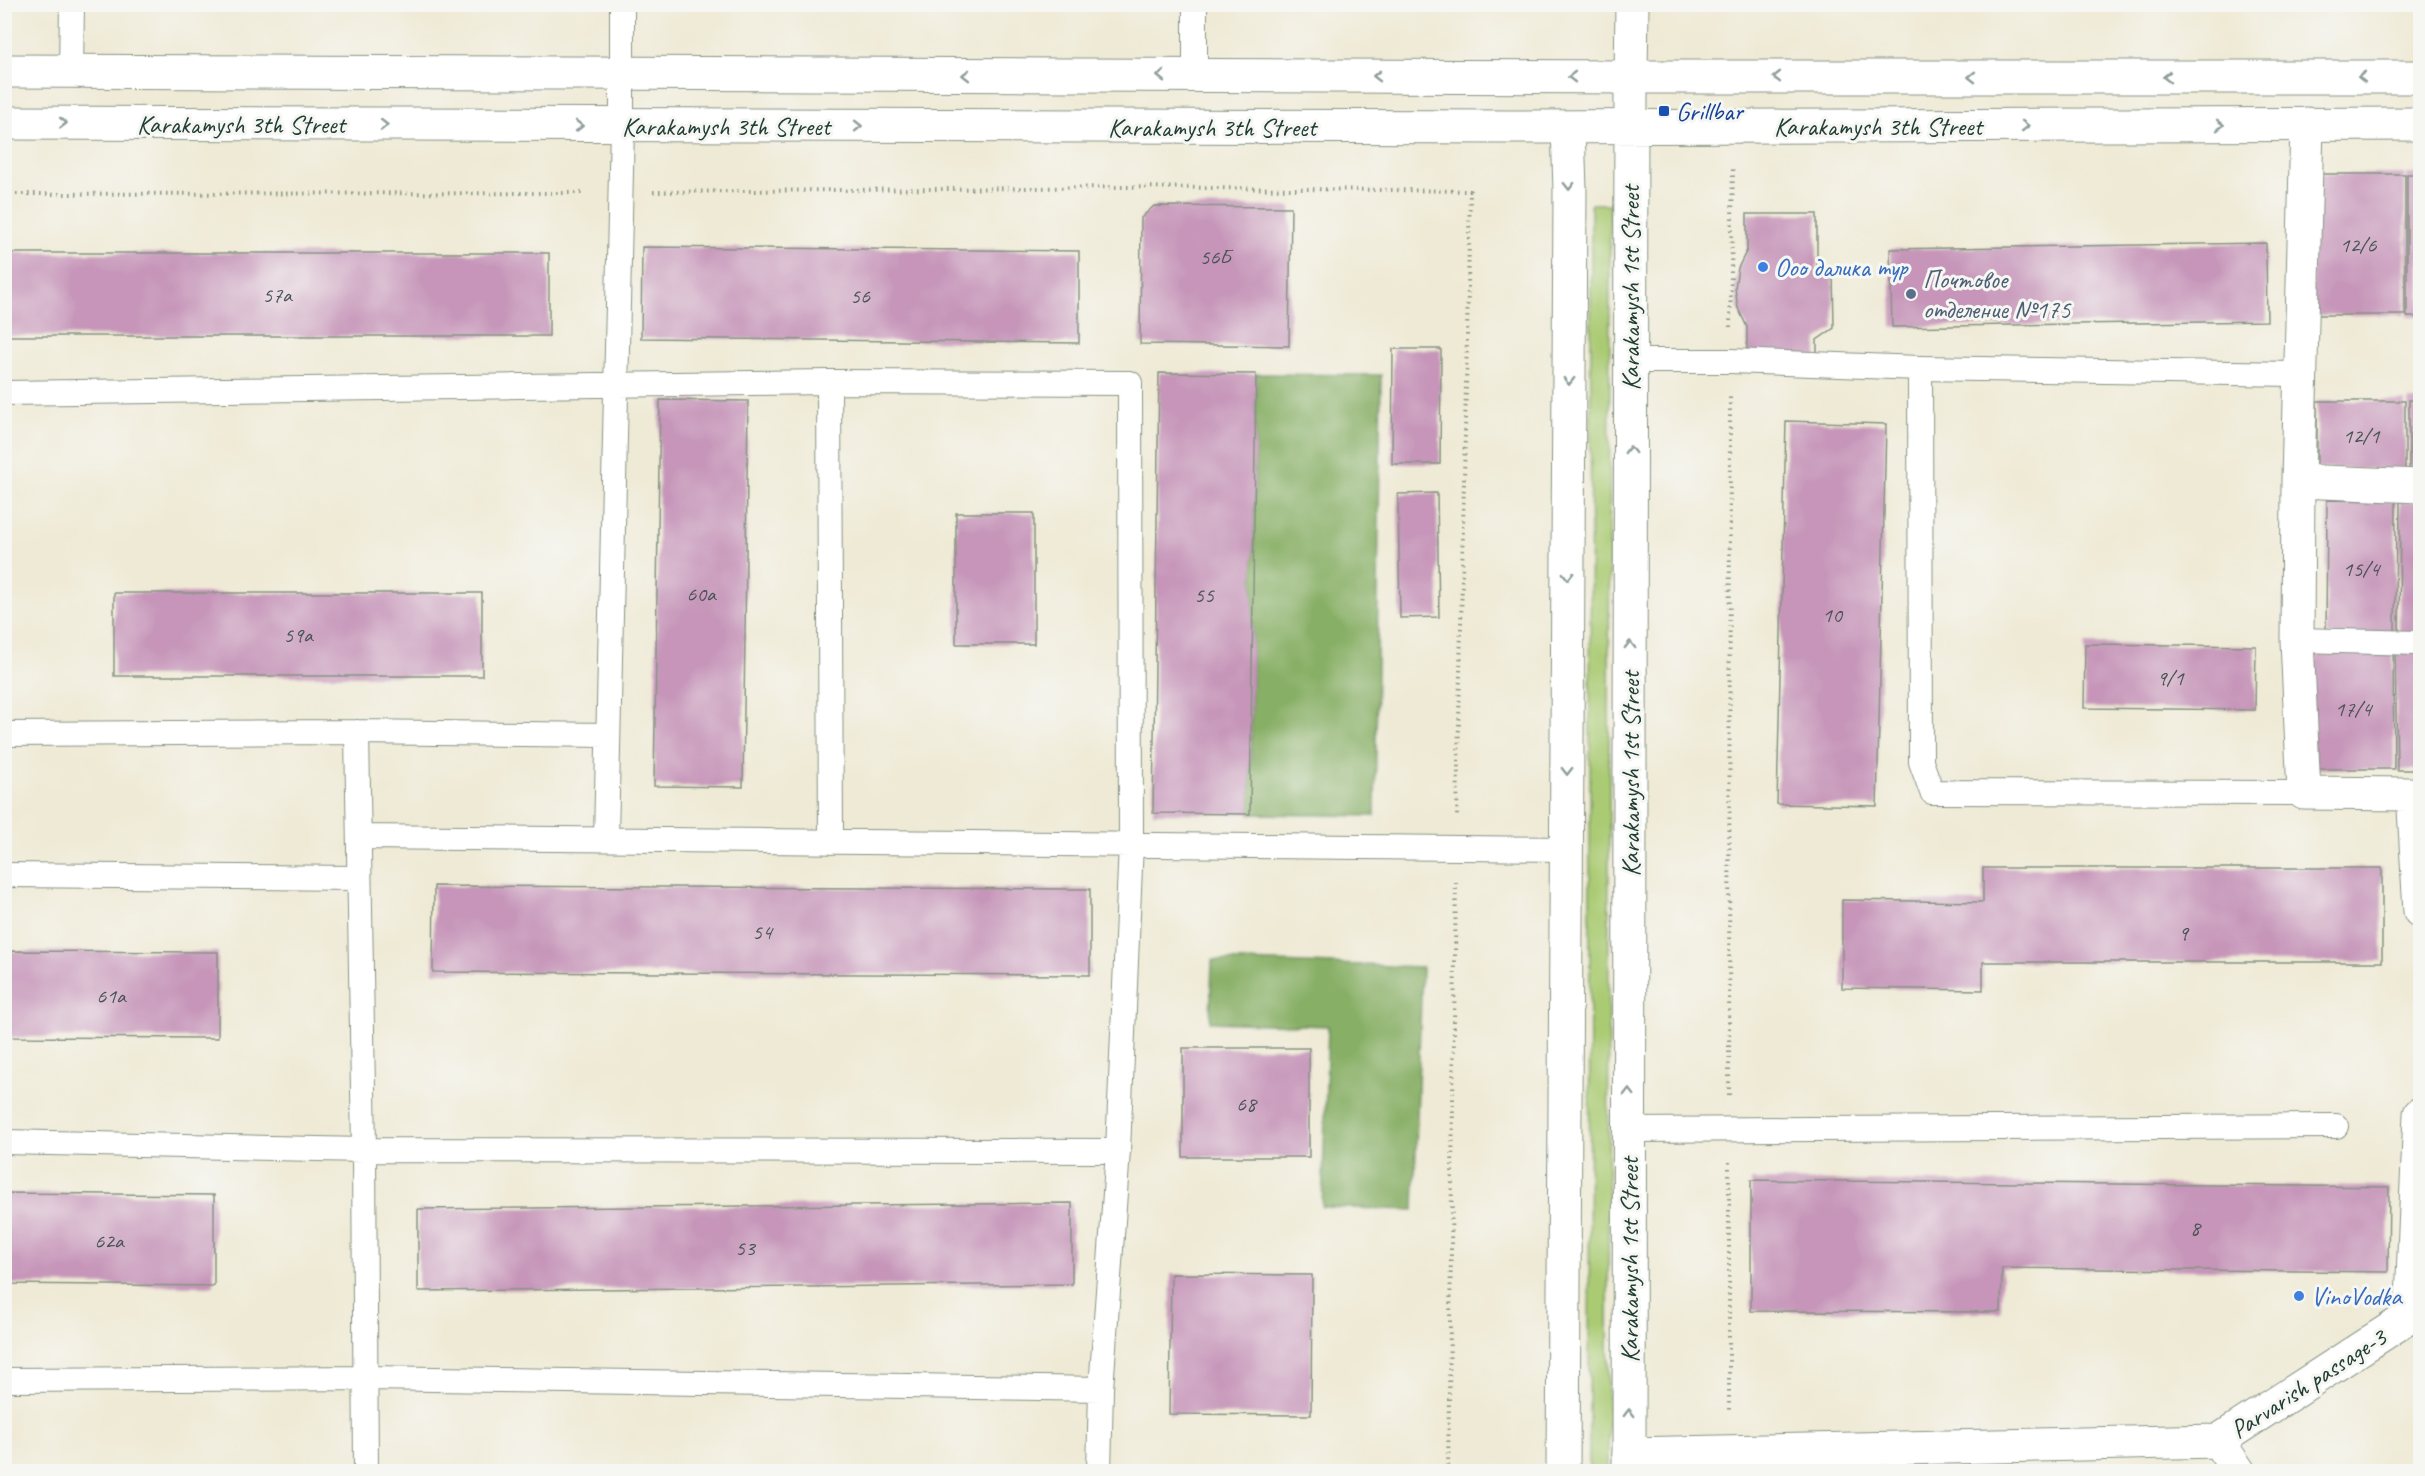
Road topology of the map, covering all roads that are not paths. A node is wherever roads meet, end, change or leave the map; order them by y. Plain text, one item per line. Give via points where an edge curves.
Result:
1 (72, 4) edge
2 (622, 4) edge
3 (1195, 4) edge
4 (1632, 4) edge
5 (4, 71) edge
6 (71, 72) junction
7 (623, 74) junction
8 (1195, 76) junction
9 (1630, 77) junction
10 (2421, 77) edge
11 (4, 123) edge
12 (2307, 124) junction
13 (2421, 124) edge
14 (622, 126) junction
15 (1568, 127) junction
16 (1630, 127) junction
17 (1630, 362) junction
18 (1920, 368) junction
19 (2302, 374) junction
20 (829, 382) junction
21 (616, 385) junction
22 (4, 393) edge
23 (2298, 481) junction
24 (2421, 486) edge
25 (2297, 640) junction
26 (2421, 642) edge
27 (357, 732) junction
28 (4, 734) edge
29 (608, 735) junction
30 (2304, 793) junction
31 (2415, 794) edge
32 (359, 837) junction
33 (606, 838) junction
34 (831, 842) junction
35 (1131, 843) junction
36 (1566, 849) junction
37 (4, 875) edge
38 (359, 878) junction
39 (2421, 911) edge
40 (2421, 1114) edge
41 (2336, 1126) dead end
42 (1629, 1130) junction
43 (4, 1142) edge
44 (364, 1150) junction
45 (1118, 1151) junction
46 (367, 1378) junction
47 (4, 1380) edge
48 (1101, 1389) junction
49 (2218, 1441) junction
50 (1629, 1463) edge
51 (366, 1472) edge
52 (1099, 1472) edge
53 (1563, 1472) edge
54 (2239, 1472) edge

1 - 6 lane
2 - 7 lane
3 - 8 lane
4 - 9 main road, Karakamysh 1st Street
5 - 6 main road, Karakamysh 3th Street
6 - 7 main road, Karakamysh 3th Street
8 -> 7 main road, Karakamysh 3th Street
7 - 14 lane
9 -> 8 main road, Karakamysh 3th Street
10 -> 9 main road, Karakamysh 3th Street
9 - 15 main road
9 - 16 main road, Karakamysh 1st Street
11 -> 14 main road, Karakamysh 3th Street
12 - 13 main road, Karakamysh 3th Street
16 -> 12 main road, Karakamysh 3th Street
12 - 19 main road
14 -> 15 main road, Karakamysh 3th Street
14 - 21 lane
15 - 16 main road, Karakamysh 3th Street
15 -> 36 main road
16 - 17 main road, Karakamysh 1st Street
17 - 18 lane
42 -> 17 main road, Karakamysh 1st Street
18 - 19 lane
18 - 30 lane via 1921,762 1932,792
19 - 23 main road
20 - 21 lane
20 - 34 lane
20 - 35 lane via 1130,383
21 - 22 lane
21 - 29 lane
23 - 24 main road
23 - 25 main road
25 - 26 lane
25 - 30 main road
27 - 28 lane
27 - 29 lane
27 - 32 lane
29 - 33 lane
30 - 31 main road
31 - 39 main road
32 - 33 lane
32 - 38 lane
33 - 34 lane
34 - 35 lane
35 - 36 lane
35 - 45 lane
36 - 53 main road
37 - 38 lane
38 - 44 lane
40 - 49 main road, Parvarish passage-3 via 2412,1300 2406,1318
41 - 42 lane
50 -> 42 main road, Karakamysh 1st Street
43 - 44 lane
44 - 45 lane
44 - 46 lane
45 - 48 lane
46 - 47 lane
46 - 48 lane
46 - 51 lane
48 - 52 lane
49 - 50 main road via 1729,1452
49 - 54 main road, Parvarish passage-3

